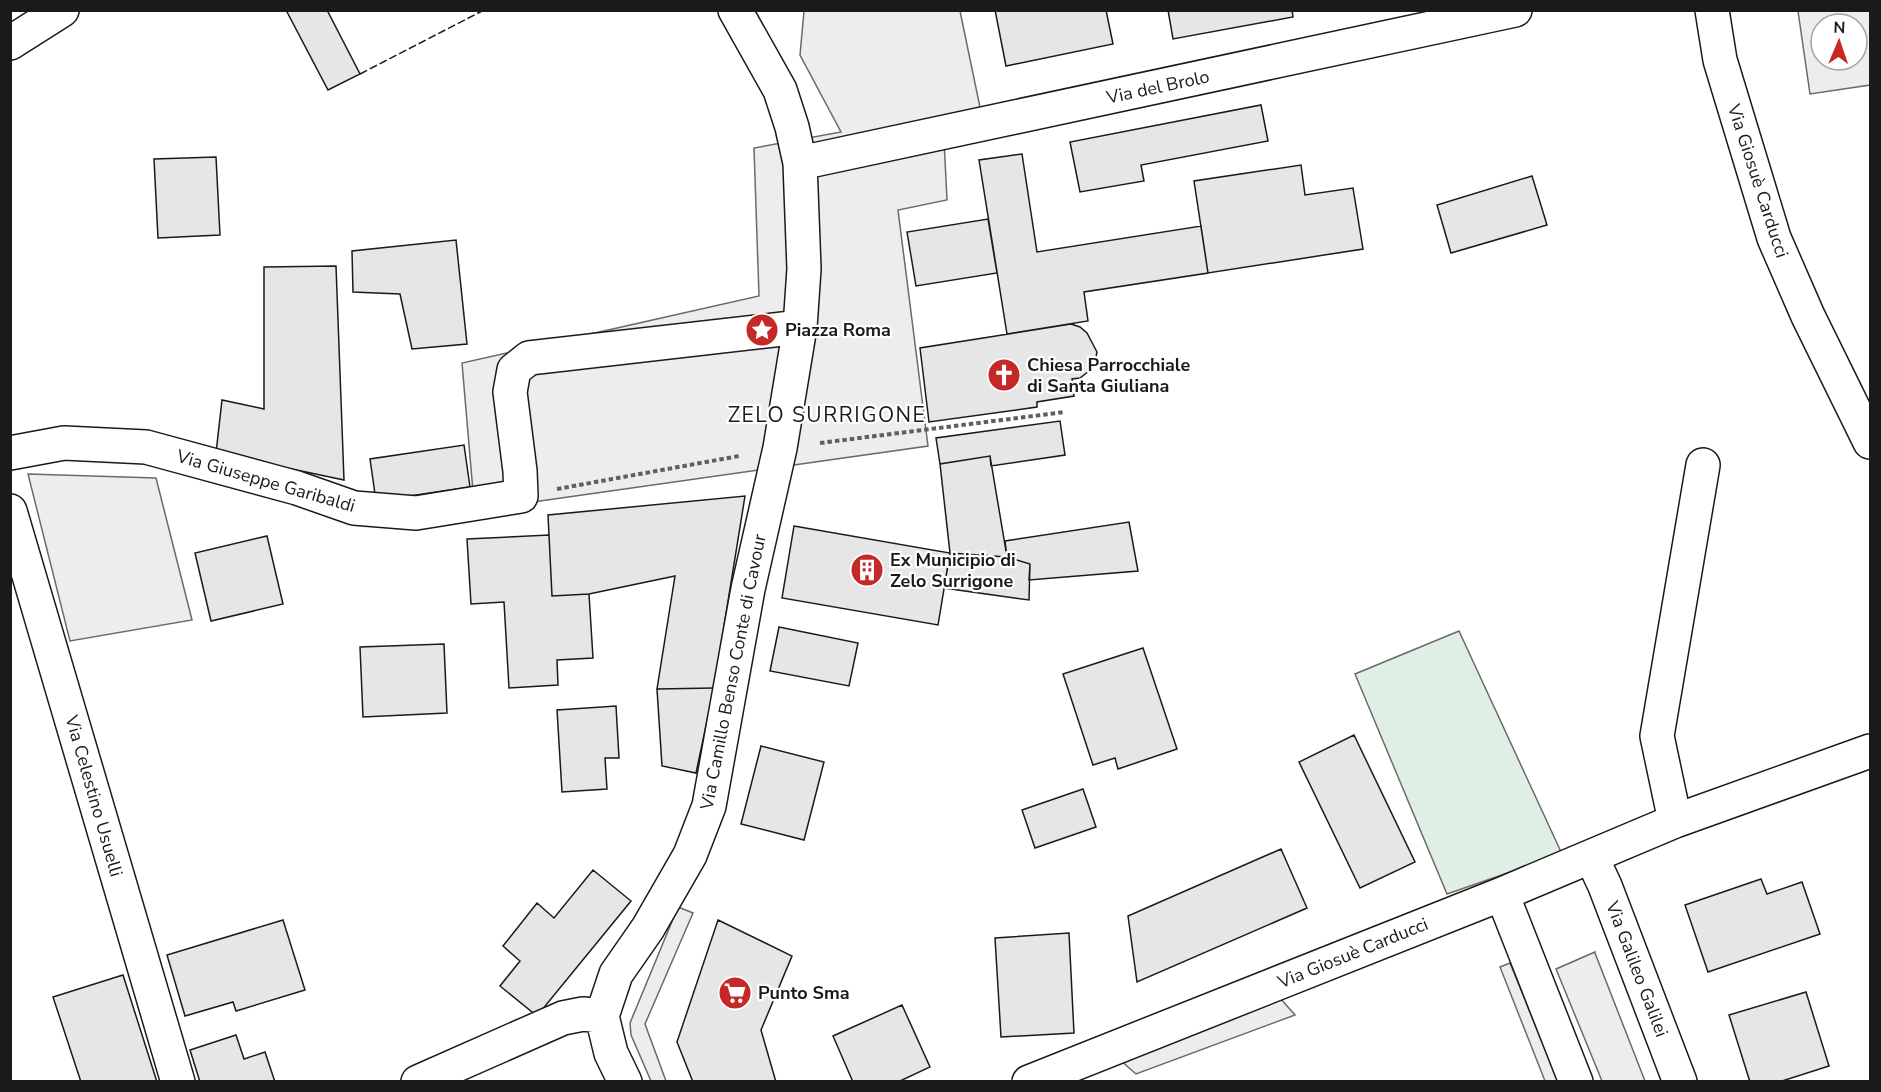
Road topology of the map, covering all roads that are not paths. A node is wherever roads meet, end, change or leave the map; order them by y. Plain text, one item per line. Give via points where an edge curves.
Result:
1 (62, 10) edge
2 (735, 10) edge
3 (1515, 10) edge
4 (1712, 10) edge
5 (10, 43) edge
6 (800, 163) junction
7 (800, 327) junction
8 (1870, 442) edge
9 (10, 453) edge
10 (1702, 465) dead end
11 (10, 511) edge
12 (1870, 751) edge
13 (1676, 821) junction
14 (1592, 858) junction
15 (1502, 894) junction
16 (602, 1016) junction
17 (178, 1082) edge
18 (418, 1082) edge
19 (625, 1082) edge
20 (1029, 1082) edge
21 (1576, 1082) edge
22 (1680, 1082) edge

1 - 5 street
2 - 6 street via 780,90
3 - 6 street, Via del Brolo
4 - 8 street, Via Giosuè Carducci via 1720,60 1774,238
6 - 7 street via 804,270
7 - 9 street, Via Giuseppe Garibaldi via 529,358 514,370 510,392 521,496 416,513 354,508 297,488 146,447 64,443
7 - 16 street, Via Camillo Benso Conte di Cavour via 709,806 690,855 616,974
10 - 13 street via 1657,736
11 - 17 street, Via Celestino Usuelli
12 - 13 street, Via Giosuè Carducci
13 - 14 street, Via Giosuè Carducci
14 - 15 street, Via Giosuè Carducci
14 - 22 street, Via Galileo Galilei
15 - 20 street, Via Giosuè Carducci
15 - 21 street
16 - 18 street via 563,1018
16 - 19 street via 611,1053

